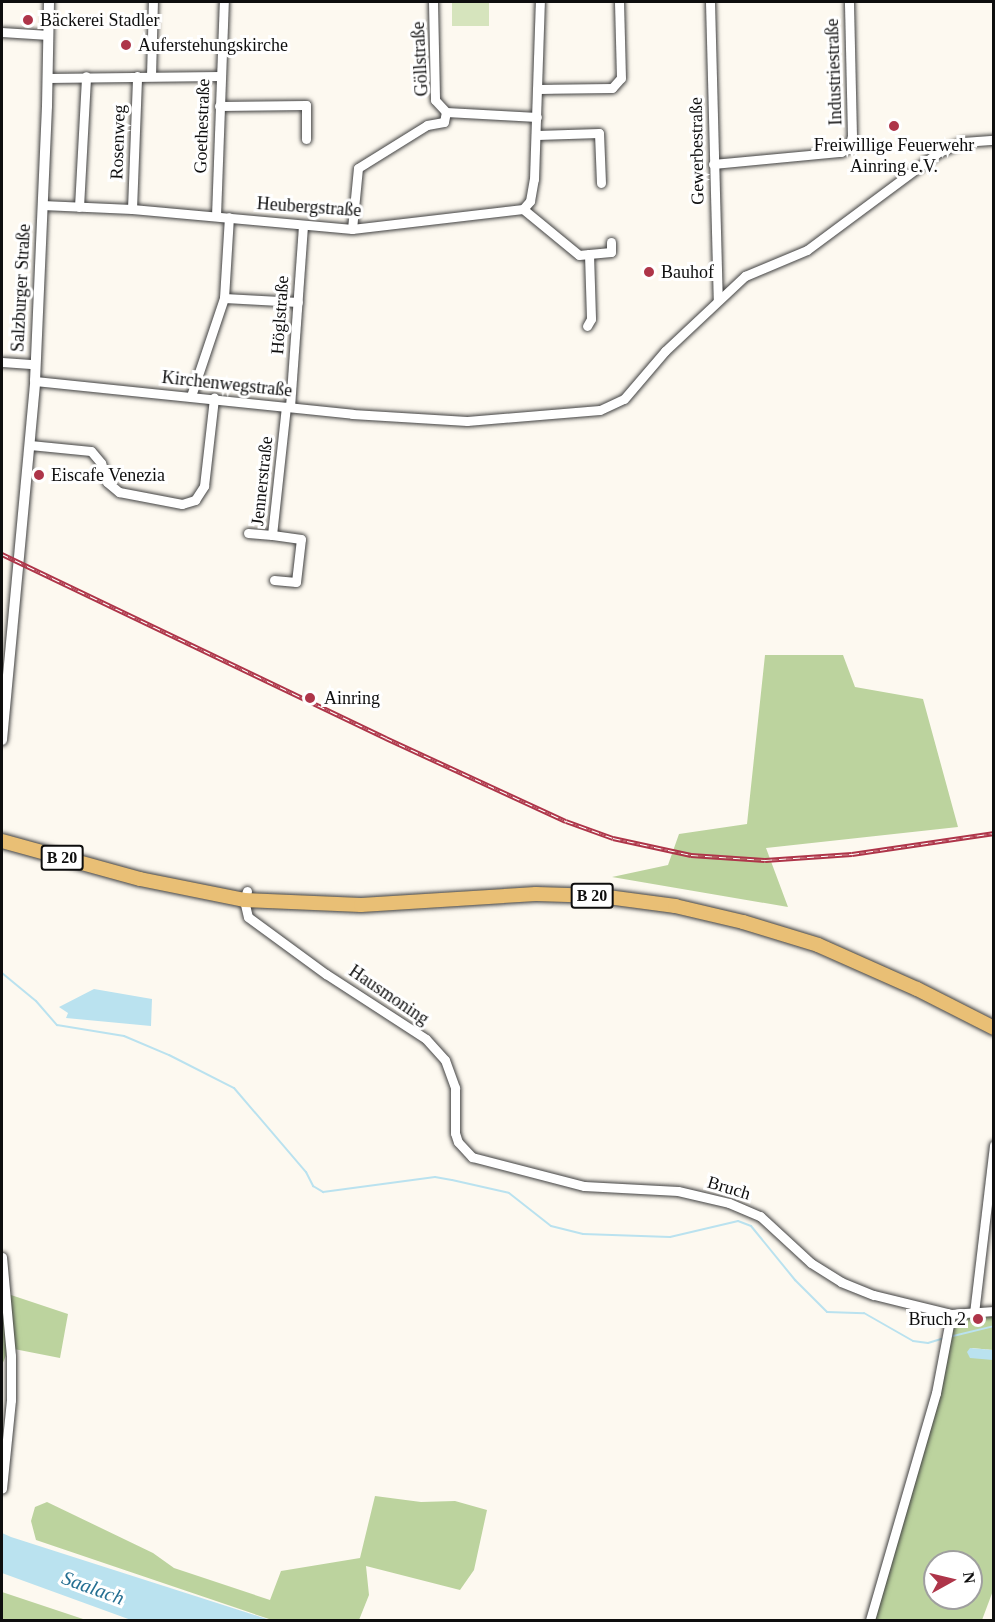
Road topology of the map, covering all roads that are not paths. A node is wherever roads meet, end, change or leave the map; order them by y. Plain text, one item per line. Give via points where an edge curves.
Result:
1 (49, 2) edge
2 (153, 2) edge
3 (224, 2) edge
4 (433, 2) edge
5 (540, 2) edge
6 (619, 2) edge
7 (710, 2) edge
8 (849, 2) edge
9 (2, 32) edge
10 (48, 35) junction
11 (86, 76) junction
12 (137, 76) junction
13 (151, 76) junction
14 (220, 76) junction
15 (47, 78) junction
16 (539, 89) junction
17 (219, 106) junction
18 (446, 112) junction
19 (537, 117) junction
20 (537, 135) junction
21 (306, 139) dead end
22 (993, 140) edge
23 (713, 164) junction
24 (601, 183) dead end
25 (42, 205) junction
26 (79, 207) junction
27 (132, 209) junction
28 (524, 209) junction
29 (216, 216) junction
30 (229, 217) junction
31 (303, 225) junction
32 (352, 229) junction
33 (611, 242) dead end
34 (589, 255) junction
35 (224, 298) junction
36 (718, 300) junction
37 (298, 303) junction
38 (587, 326) dead end
39 (2, 362) edge
40 (34, 364) junction
41 (35, 381) junction
42 (191, 396) junction
43 (214, 398) junction
44 (288, 407) junction
45 (30, 445) junction
46 (248, 533) dead end
47 (272, 536) junction
48 (274, 580) dead end
49 (2, 735) edge
50 (2, 841) edge
51 (246, 896) junction
52 (993, 1028) edge
53 (993, 1145) edge
54 (472, 1157) joint
55 (2, 1257) edge
56 (993, 1311) edge
57 (974, 1313) junction
58 (951, 1314) junction
59 (2, 1489) edge
60 (870, 1620) edge

1 - 10 street, Salzburger Straße
2 - 13 street
3 - 14 street, Goethestraße
4 - 18 street, Göllstraße via 435,100
5 - 16 street
6 - 16 street via 621,78 612,88
7 - 23 street, Gewerbestraße
8 - 23 street, Industriestraße via 849,147 841,152
9 - 10 street
10 - 15 street, Salzburger Straße
11 - 12 street
11 - 15 street
11 - 26 street, Rosenweg
12 - 13 street
12 - 27 street, Rosenweg
13 - 14 street
14 - 17 street, Goethestraße
15 - 25 street, Salzburger Straße
16 - 19 street
17 - 21 street via 306,105
17 - 29 street, Goethestraße
18 - 19 street, Göllstraße
18 - 32 street, Göllstraße via 444,122 427,125 358,168
19 - 20 street
20 - 24 street via 598,133
20 - 28 street via 530,201
22 - 36 street, Kirchenwegstraße via 963,142 939,152 807,250 755,271
23 - 36 street, Gewerbestraße
25 - 26 street, Heubergstraße
25 - 40 street, Salzburger Straße
26 - 27 street, Heubergstraße
27 - 29 street, Heubergstraße
28 - 32 street, Heubergstraße
28 - 34 street via 579,255
29 - 30 street, Heubergstraße
30 - 31 street, Heubergstraße
30 - 35 street
31 - 32 street, Heubergstraße
31 - 37 street, Höglstraße
33 - 34 street via 611,252
34 - 38 street via 591,319
35 - 37 street
35 - 42 street
36 - 44 street, Kirchenwegstraße via 612,407 584,413 467,421
37 - 44 street, Höglstraße
39 - 40 street
40 - 41 street, Salzburger Straße
41 - 42 street, Kirchenwegstraße
41 - 45 street, Salzburger Straße
42 - 43 street, Kirchenwegstraße
43 - 44 street, Kirchenwegstraße
43 - 45 street via 204,486 195,500 182,504 119,492 107,482 101,463 90,451
44 - 47 street, Jennerstraße
45 - 49 street, Salzburger Straße
46 - 47 street
47 - 48 street, Jennerstraße via 301,539 296,582
50 - 51 main road, B 20 via 140,879
51 - 52 main road, B 20 via 361,905 512,894 600,896 708,913 837,952
51 - 54 street, Hausmoning via 248,917 426,1039 445,1060 455,1088 455,1133
53 - 57 street
54 - 58 street, Bruch via 584,1186 678,1191 729,1203 760,1216 811,1263 841,1282 874,1295
55 - 59 street via 11,1356
56 - 57 street, Bruch
57 - 58 street, Bruch
58 - 60 street via 936,1393

